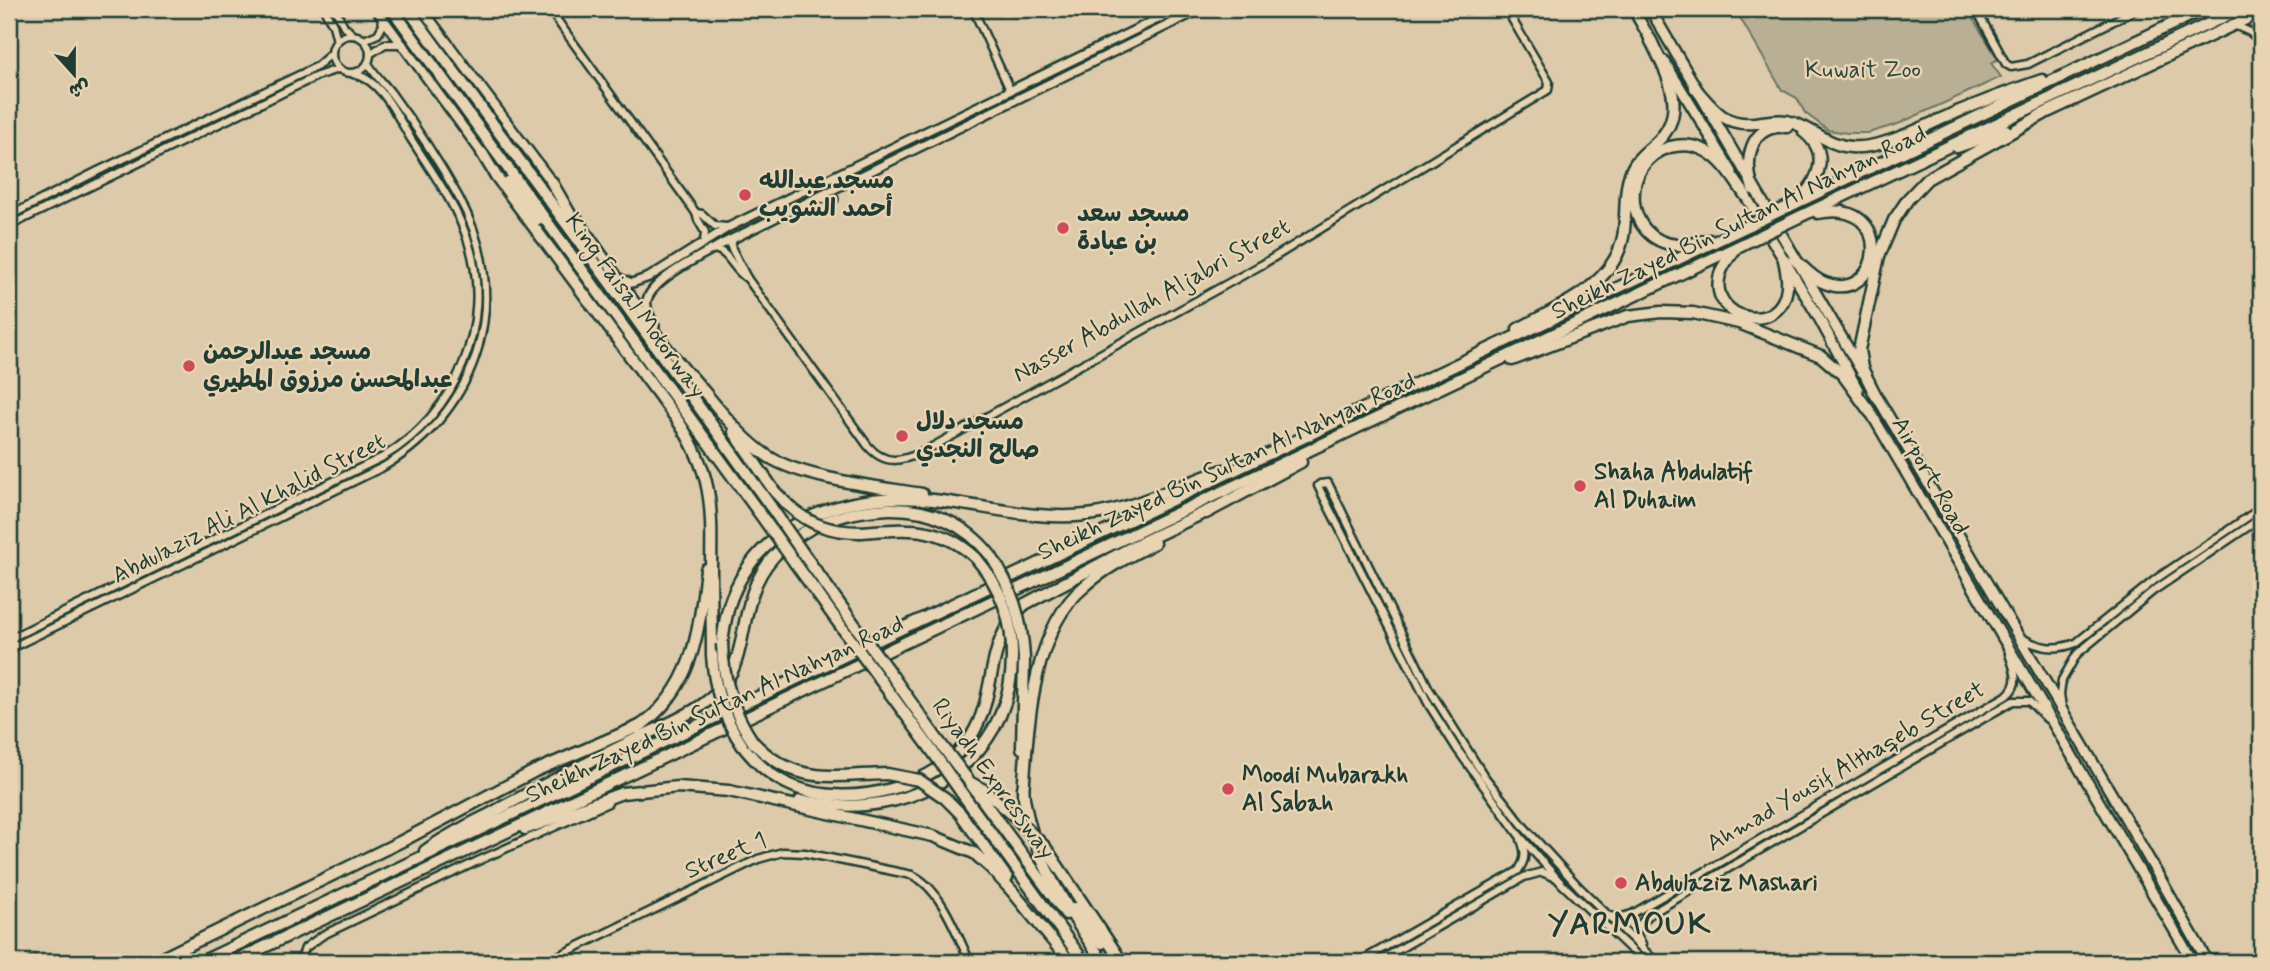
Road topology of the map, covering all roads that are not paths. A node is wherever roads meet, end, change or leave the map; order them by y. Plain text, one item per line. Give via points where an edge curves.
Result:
1 (324, 9) edge
2 (335, 9) edge
3 (392, 9) edge
4 (408, 9) edge
5 (422, 9) edge
6 (549, 9) edge
7 (973, 9) edge
8 (1178, 9) edge
9 (1200, 9) edge
10 (1506, 9) edge
11 (1651, 9) edge
12 (1976, 9) edge
13 (2137, 9) edge
14 (2204, 9) edge
15 (2240, 9) edge
16 (1633, 10) edge
17 (379, 12) edge
18 (2261, 12) edge
19 (2234, 25) junction
20 (354, 35) junction
21 (1650, 39) junction
22 (364, 40) junction
23 (337, 41) junction
24 (2261, 42) edge
25 (404, 45) junction
26 (331, 54) junction
27 (370, 54) junction
28 (2092, 62) junction
29 (368, 63) junction
30 (338, 69) junction
31 (353, 74) junction
32 (1695, 88) junction
33 (1010, 90) junction
34 (2044, 114) junction
35 (482, 153) junction
36 (879, 154) junction
37 (1927, 156) junction
38 (871, 158) junction
39 (884, 163) junction
40 (104, 168) junction
41 (94, 173) junction
42 (107, 178) junction
43 (551, 181) joint
44 (99, 183) junction
45 (844, 183) junction
46 (1749, 192) junction
47 (812, 198) junction
48 (834, 200) dead end
49 (1794, 204) junction
50 (696, 213) junction
51 (9, 216) edge
52 (1800, 217) junction
53 (9, 226) edge
54 (729, 227) junction
55 (1734, 233) junction
56 (734, 237) junction
57 (704, 241) junction
58 (1740, 245) junction
59 (713, 249) junction
60 (677, 258) junction
61 (1789, 260) junction
62 (580, 267) junction
63 (683, 267) junction
64 (747, 278) junction
65 (614, 279) junction
66 (659, 337) junction
67 (1442, 372) junction
68 (690, 375) junction
69 (1447, 386) junction
70 (1877, 396) junction
71 (1870, 412) junction
72 (1338, 438) junction
73 (1269, 454) junction
74 (282, 506) junction
75 (2261, 508) edge
76 (274, 510) junction
77 (1210, 510) junction
78 (286, 514) junction
79 (1038, 516) junction
80 (278, 518) junction
81 (2261, 518) edge
82 (713, 523) junction
83 (136, 577) junction
84 (102, 605) junction
85 (2108, 618) junction
86 (851, 620) joint
87 (2112, 625) junction
88 (843, 629) joint
89 (2000, 633) junction
90 (2015, 634) junction
91 (9, 639) edge
92 (9, 649) edge
93 (2006, 696) junction
94 (2063, 713) junction
95 (1987, 718) junction
96 (1440, 722) junction
97 (642, 725) junction
98 (1455, 731) junction
99 (2058, 732) junction
100 (933, 742) junction
101 (1452, 743) junction
102 (1472, 759) junction
103 (577, 768) junction
104 (966, 779) junction
105 (1844, 790) junction
106 (631, 791) junction
107 (734, 792) junction
108 (1023, 794) junction
109 (1831, 809) junction
110 (504, 834) junction
111 (1519, 835) junction
112 (414, 861) junction
113 (1048, 871) junction
114 (1511, 879) junction
115 (1561, 883) junction
116 (1661, 897) junction
117 (1649, 915) junction
118 (1607, 916) junction
119 (1437, 917) junction
120 (1039, 923) junction
121 (1409, 932) junction
122 (1422, 936) junction
123 (1394, 952) junction
124 (1647, 952) junction
125 (154, 962) edge
126 (202, 962) edge
127 (233, 962) edge
128 (300, 962) edge
129 (545, 962) edge
130 (970, 962) edge
131 (1070, 962) edge
132 (1084, 962) edge
133 (1103, 962) edge
134 (1116, 962) edge
135 (1122, 962) edge
136 (1359, 962) edge
137 (1377, 962) edge
138 (1644, 962) edge
139 (1656, 962) edge
140 (2193, 962) edge
141 (2208, 962) edge

1 - 23 street
2 - 20 street
3 - 62 highway, King Faisal Motorway
4 - 65 highway, King Faisal Motorway
5 - 43 main road
6 - 50 street
7 - 33 street
8 - 33 main road
9 - 39 main road
10 - 64 street, Nasser Abdullah Aljabri Street via 1549,82 1548,90 1263,264 904,460 875,455
11 - 32 highway, Airport Road
12 - 13 street via 2011,67 2028,64
14 - 28 highway, Sheikh Zayed Bin Sultan Al Nahyan Road
15 - 37 highway, Sheikh Zayed Bin Sultan Al Nahyan Road
16 - 21 highway, Airport Road
17 - 22 street via 383,25 379,34
17 - 25 main road
18 - 19 highway
19 - 24 street
19 - 34 highway
20 - 22 street
20 - 23 street
21 - 46 highway, Airport Road
21 - 67 highway via 1671,84 1673,113 1664,134 1640,156 1630,173 1623,238 1609,268 1583,292
22 - 27 street
23 - 26 street
25 - 27 street via 385,44
25 - 35 main road
26 - 30 street
26 - 40 street via 316,67
27 - 29 street
28 - 32 highway via 1898,137 1855,148 1829,142 1790,122 1726,120
28 - 49 highway, Sheikh Zayed Bin Sultan Al Nahyan Road
29 - 31 street
29 - 78 street, Abdulaziz Ali Al Khalid Street via 451,184 471,223 484,275 482,330 464,384 423,439 383,467
30 - 31 street
30 - 42 street
31 - 74 street, Abdulaziz Ali Al Khalid Street via 368,80 390,106 459,219 474,268 474,325 456,381 419,430 383,457
32 - 46 highway, Airport Road
33 - 36 main road
34 - 37 highway
34 - 70 highway via 1927,179 1894,220 1879,256 1859,349 1862,368
35 - 62 highway
35 - 82 highway via 688,436 706,479
36 - 38 main road
36 - 39 main road
37 - 52 highway, Sheikh Zayed Bin Sultan Al Nahyan Road
38 - 45 main road via 871,165
38 - 54 main road
39 - 45 main road
40 - 41 street
40 - 42 street
41 - 44 street
41 - 51 street
42 - 44 street
43 - 65 highway
44 - 53 street
45 - 47 main road
46 - 49 highway via 1748,156 1754,141 1769,129 1795,127 1811,138 1820,164 1813,185
46 - 55 highway via 1720,161 1688,145 1661,150 1636,176 1634,208 1639,221 1655,237 1681,245
46 - 61 highway, Airport Road
47 - 48 main road
47 - 56 main road
49 - 55 highway, Sheikh Zayed Bin Sultan Al Nahyan Road, bridge
50 - 54 street via 715,226
50 - 57 street
52 - 58 highway, Sheikh Zayed Bin Sultan Al Nahyan Road, bridge
52 - 61 highway via 1834,211 1854,216 1869,230 1873,259 1865,274 1844,285 1821,282
54 - 57 main road
55 - 67 highway, Sheikh Zayed Bin Sultan Al Nahyan Road
56 - 59 main road
56 - 64 street, Nasser Abdullah Aljabri Street via 731,247
57 - 60 main road
58 - 61 highway via 1721,271 1719,289 1726,305 1744,317 1766,316 1783,302
58 - 69 highway, Sheikh Zayed Bin Sultan Al Nahyan Road
59 - 63 main road
59 - 64 street, Nasser Abdullah Aljabri Street via 723,252
60 - 63 main road
60 - 65 main road via 639,282
61 - 70 highway, Airport Road
61 - 71 highway, Airport Road
62 - 88 highway, King Faisal Motorway, bridge
63 - 66 main road via 655,287 648,299
65 - 66 main road, King Faisal Motorway
65 - 86 highway, King Faisal Motorway, bridge
66 - 68 main road, King Faisal Motorway
67 - 73 highway, Sheikh Zayed Bin Sultan Al Nahyan Road
68 - 79 highway via 747,438 787,466
68 - 107 highway, bridge via 775,492 804,520 842,532 915,529 958,543 991,577 1010,621 1012,671 1004,705 982,746 956,773 888,802 865,805 819,804
69 - 71 highway via 1628,316 1681,312 1727,319 1821,356 1843,374
69 - 72 highway, Sheikh Zayed Bin Sultan Al Nahyan Road
70 - 90 highway, Airport Road
71 - 89 highway, Airport Road
72 - 77 highway
72 - 110 highway, Sheikh Zayed Bin Sultan Al Nahyan Road
73 - 79 highway via 1113,510
73 - 112 highway, Sheikh Zayed Bin Sultan Al Nahyan Road
74 - 76 street, Abdulaziz Ali Al Khalid Street
74 - 78 street
75 - 85 street via 2155,579
76 - 80 street
76 - 83 street, Abdulaziz Ali Al Khalid Street
77 - 82 highway, bridge via 1025,604 1001,635 984,707 961,750 930,773 884,791 857,795 801,789 777,778 742,745 725,717 712,655
77 - 108 highway via 1103,572 1058,616 1038,670
78 - 80 street, Abdulaziz Ali Al Khalid Street
79 - 120 highway, bridge via 920,499 870,500 810,517 778,535 751,563 732,597 722,644 732,702 753,742 776,762 805,775 887,774 919,780 945,798
80 - 84 street, Abdulaziz Ali Al Khalid Street
81 - 87 street via 2153,591
82 - 97 highway via 688,668 668,701
83 - 84 street via 102,598
83 - 91 street, Abdulaziz Ali Al Khalid Street
84 - 92 street, Abdulaziz Ali Al Khalid Street
85 - 87 street
85 - 90 street via 2062,648 2046,648
86 - 100 highway, Riyadh Expressway, bridge
87 - 94 street via 2068,667 2061,687
88 - 100 highway, Riyadh Expressway, bridge
89 - 93 street, Ahmad Yousif Althaqeb Street via 2016,677 2015,687
89 - 99 highway, Airport Road
90 - 94 highway, Airport Road
93 - 95 street
93 - 105 street, Ahmad Yousif Althaqeb Street
94 - 141 highway, Airport Road
95 - 99 street, Ahmad Yousif Althaqeb Street via 2024,699
95 - 109 street, Ahmad Yousif Althaqeb Street
96 - 98 street via 1449,733
96 - 98 street via 1318,486 1322,482 1328,482 1429,689
96 - 101 street
97 - 103 highway
97 - 125 highway via 535,771
98 - 102 street
99 - 140 highway, Airport Road
100 - 104 highway, Riyadh Expressway, bridge
100 - 132 highway, Riyadh Expressway, bridge via 961,792
101 - 102 street via 1457,741
101 - 111 street
102 - 118 street via 1525,828
103 - 108 highway, bridge via 698,708 722,688 738,662 759,578 776,554 804,532 854,513 911,509 958,526 974,537 1003,575 1019,615 1024,658
103 - 112 highway via 440,841
104 - 133 highway, Riyadh Expressway
104 - 135 highway, bridge via 1045,847
105 - 109 street via 1846,794
105 - 116 street, Ahmad Yousif Althaqeb Street
106 - 107 highway via 678,787
106 - 110 highway
106 - 128 street via 324,935 305,948
107 - 120 highway via 957,844 990,867
108 - 113 highway via 1034,843
109 - 117 street, Ahmad Yousif Althaqeb Street
110 - 127 highway, Sheikh Zayed Bin Sultan Al Nahyan Road
111 - 114 street via 1524,862
111 - 115 street
112 - 126 highway, Sheikh Zayed Bin Sultan Al Nahyan Road
113 - 133 highway
113 - 134 highway
114 - 115 street via 1542,872
114 - 119 street
114 - 122 street
115 - 138 street
116 - 117 street via 1646,908
116 - 118 street, Ahmad Yousif Althaqeb Street via 1623,918
117 - 124 street via 1637,927
118 - 124 street
119 - 121 street
119 - 122 street via 1420,929
120 - 131 highway
121 - 123 street via 1412,939
121 - 136 street
122 - 123 street
123 - 137 street
124 - 139 street
129 - 130 street, Street 1 via 758,859 790,852 920,878 935,893

